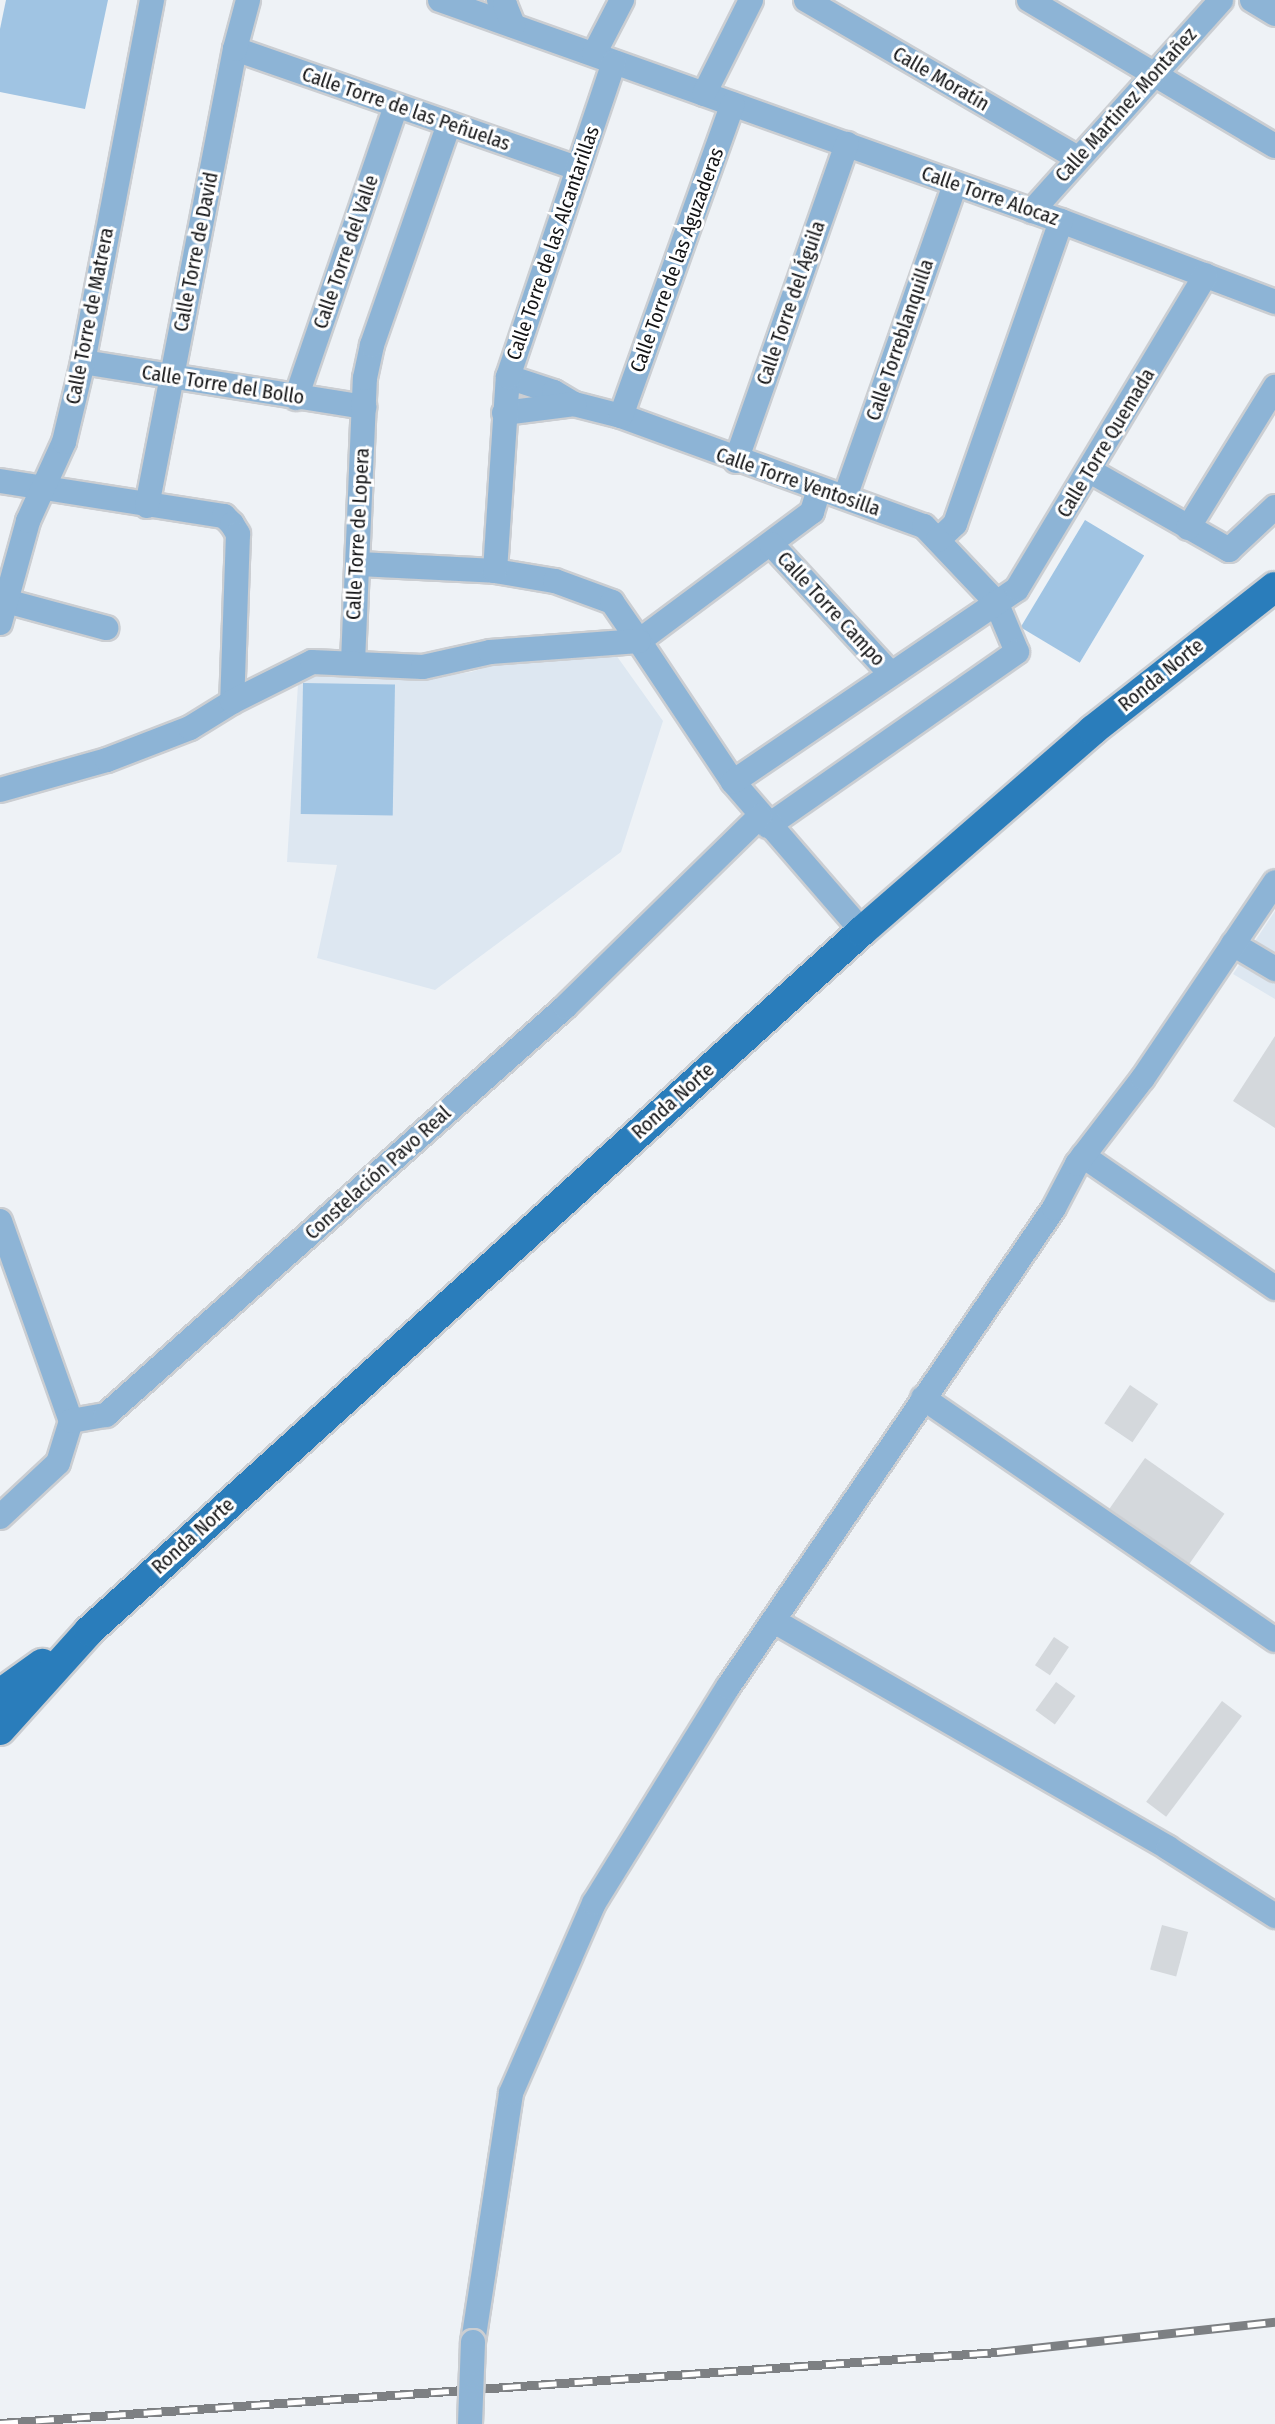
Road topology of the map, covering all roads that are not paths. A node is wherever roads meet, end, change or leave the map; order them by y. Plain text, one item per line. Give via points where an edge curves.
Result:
1 (152, 0) edge
2 (248, 0) edge
3 (440, 0) edge
4 (499, 0) edge
5 (524, 0) edge
6 (622, 0) edge
7 (751, 0) edge
8 (806, 0) edge
9 (1029, 0) edge
10 (1221, 0) edge
11 (1252, 0) edge
12 (1275, 14) edge
13 (513, 25) junction
14 (235, 49) junction
15 (604, 58) junction
16 (1154, 74) junction
17 (704, 94) junction
18 (733, 104) junction
19 (396, 106) junction
20 (449, 124) junction
21 (847, 144) junction
22 (1275, 146) edge
23 (1077, 158) junction
24 (576, 168) junction
25 (955, 184) junction
26 (1032, 211) junction
27 (1061, 221) junction
28 (1206, 275) junction
29 (1275, 302) edge
30 (83, 362) junction
31 (171, 377) junction
32 (508, 377) junction
33 (1275, 387) edge
34 (296, 398) junction
35 (574, 404) junction
36 (364, 407) junction
37 (504, 413) junction
38 (621, 416) junction
39 (736, 461) junction
40 (1090, 471) junction
41 (0, 481) edge
42 (819, 489) junction
43 (40, 490) junction
44 (845, 497) junction
45 (147, 506) junction
46 (1275, 507) edge
47 (1188, 528) junction
48 (938, 540) junction
49 (771, 544) junction
50 (359, 564) junction
51 (495, 571) junction
52 (1274, 588) edge
53 (996, 602) junction
54 (3, 612) edge
55 (106, 628) dead end
56 (639, 641) junction
57 (353, 662) junction
58 (890, 673) junction
59 (232, 702) junction
60 (733, 782) junction
61 (0, 790) edge
62 (764, 821) junction
63 (1275, 882) edge
64 (862, 931) junction
65 (1233, 944) junction
66 (1272, 962) edge
67 (1083, 1156) junction
68 (0, 1221) edge
69 (1275, 1288) edge
70 (923, 1398) junction
71 (71, 1421) junction
72 (0, 1517) edge
73 (774, 1621) junction
74 (89, 1631) junction
75 (1275, 1640) edge
76 (0, 1694) edge
77 (0, 1730) edge
78 (1275, 1916) edge
79 (470, 2424) edge

1 - 30 street, Calle Torre de Matrera
2 - 14 street, Calle Torre de David
3 - 13 street, Calle Torre Alocaz
4 - 13 street
5 - 13 street
6 - 15 street, Calle Torre de las Alcantarillas
7 - 17 street
8 - 23 street, Calle Moratín
9 - 16 street
10 - 16 street, Calle Martinez Montañez
11 - 12 street
13 - 15 street, Calle Torre Alocaz
14 - 19 street, Calle Torre de las Peñuelas
14 - 31 street, Calle Torre de David
15 - 17 street, Calle Torre Alocaz
15 - 24 street, Calle Torre de las Alcantarillas
16 - 22 street
16 - 23 street, Calle Martinez Montañez
17 - 18 street, Calle Torre Alocaz
18 - 21 street, Calle Torre Alocaz
18 - 38 street, Calle Torre de las Aguzaderas
19 - 20 street, Calle Torre de las Peñuelas
19 - 34 street, Calle Torre del Valle
20 - 24 street, Calle Torre de las Peñuelas
20 - 36 street via 372,345
21 - 25 street, Calle Torre Alocaz
21 - 39 street, Calle Torre del Águila
23 - 26 street, Calle Martinez Montañez
24 - 32 street, Calle Torre de las Alcantarillas
25 - 26 street, Calle Torre Alocaz
25 - 44 street, Calle Torreblanquilla
26 - 27 street, Calle Torre Alocaz
27 - 28 street, Calle Torre Alocaz
27 - 48 street via 955,524
28 - 29 street, Calle Torre Alocaz
28 - 40 street, Calle Torre Quemada
30 - 31 street, Calle Torre del Bollo
30 - 43 street, Calle Torre de Matrera via 64,442
31 - 34 street, Calle Torre del Bollo
31 - 45 street, Calle Torre de David
32 - 35 street, Calle Torre Ventosilla
32 - 37 street, Calle Torre de las Alcantarillas
33 - 47 street
34 - 36 street, Calle Torre del Bollo
35 - 37 street, Calle Torre Ventosilla
35 - 38 street, Calle Torre Ventosilla
36 - 50 street, Calle Torre de Lopera
37 - 51 street, Calle Torre de las Alcantarillas
38 - 39 street, Calle Torre Ventosilla
39 - 42 street, Calle Torre Ventosilla
40 - 47 street
40 - 53 street, Calle Torre Quemada via 1017,589
41 - 43 street
42 - 44 street, Calle Torre Ventosilla
42 - 49 street via 812,512
43 - 45 street
43 - 54 street, Calle Torre de Matrera
44 - 48 street, Calle Torre Ventosilla via 924,526
45 - 59 street via 224,516 238,534
46 - 47 street via 1229,550
48 - 53 street, Calle Torre Ventosilla
49 - 56 street
49 - 58 street, Calle Torre Campo
50 - 51 street
50 - 57 street, Calle Torre de Lopera
51 - 56 street via 555,581 612,602
52 - 64 main road, Ronda Norte via 1093,730
53 - 58 street, Calle Torre Quemada
53 - 62 street via 1017,652
54 - 55 street
56 - 57 street via 490,652 423,667
56 - 60 street
57 - 59 street via 312,662
58 - 60 street, Calle Torre Quemada
59 - 61 street via 190,728 107,760
60 - 62 street
62 - 64 street
62 - 71 street, Constelación Pavo Real via 565,1007 106,1415
63 - 65 street
64 - 74 main road, Ronda Norte
65 - 66 street
65 - 67 street
67 - 69 street
67 - 70 street via 1054,1208
68 - 71 street
70 - 73 street
70 - 75 street
71 - 72 street via 58,1463
73 - 78 street via 1168,1848
73 - 79 street, bridge via 594,1903 511,2093 473,2342
74 - 76 main road, Ronda Norte
74 - 77 main road, Ronda Norte

